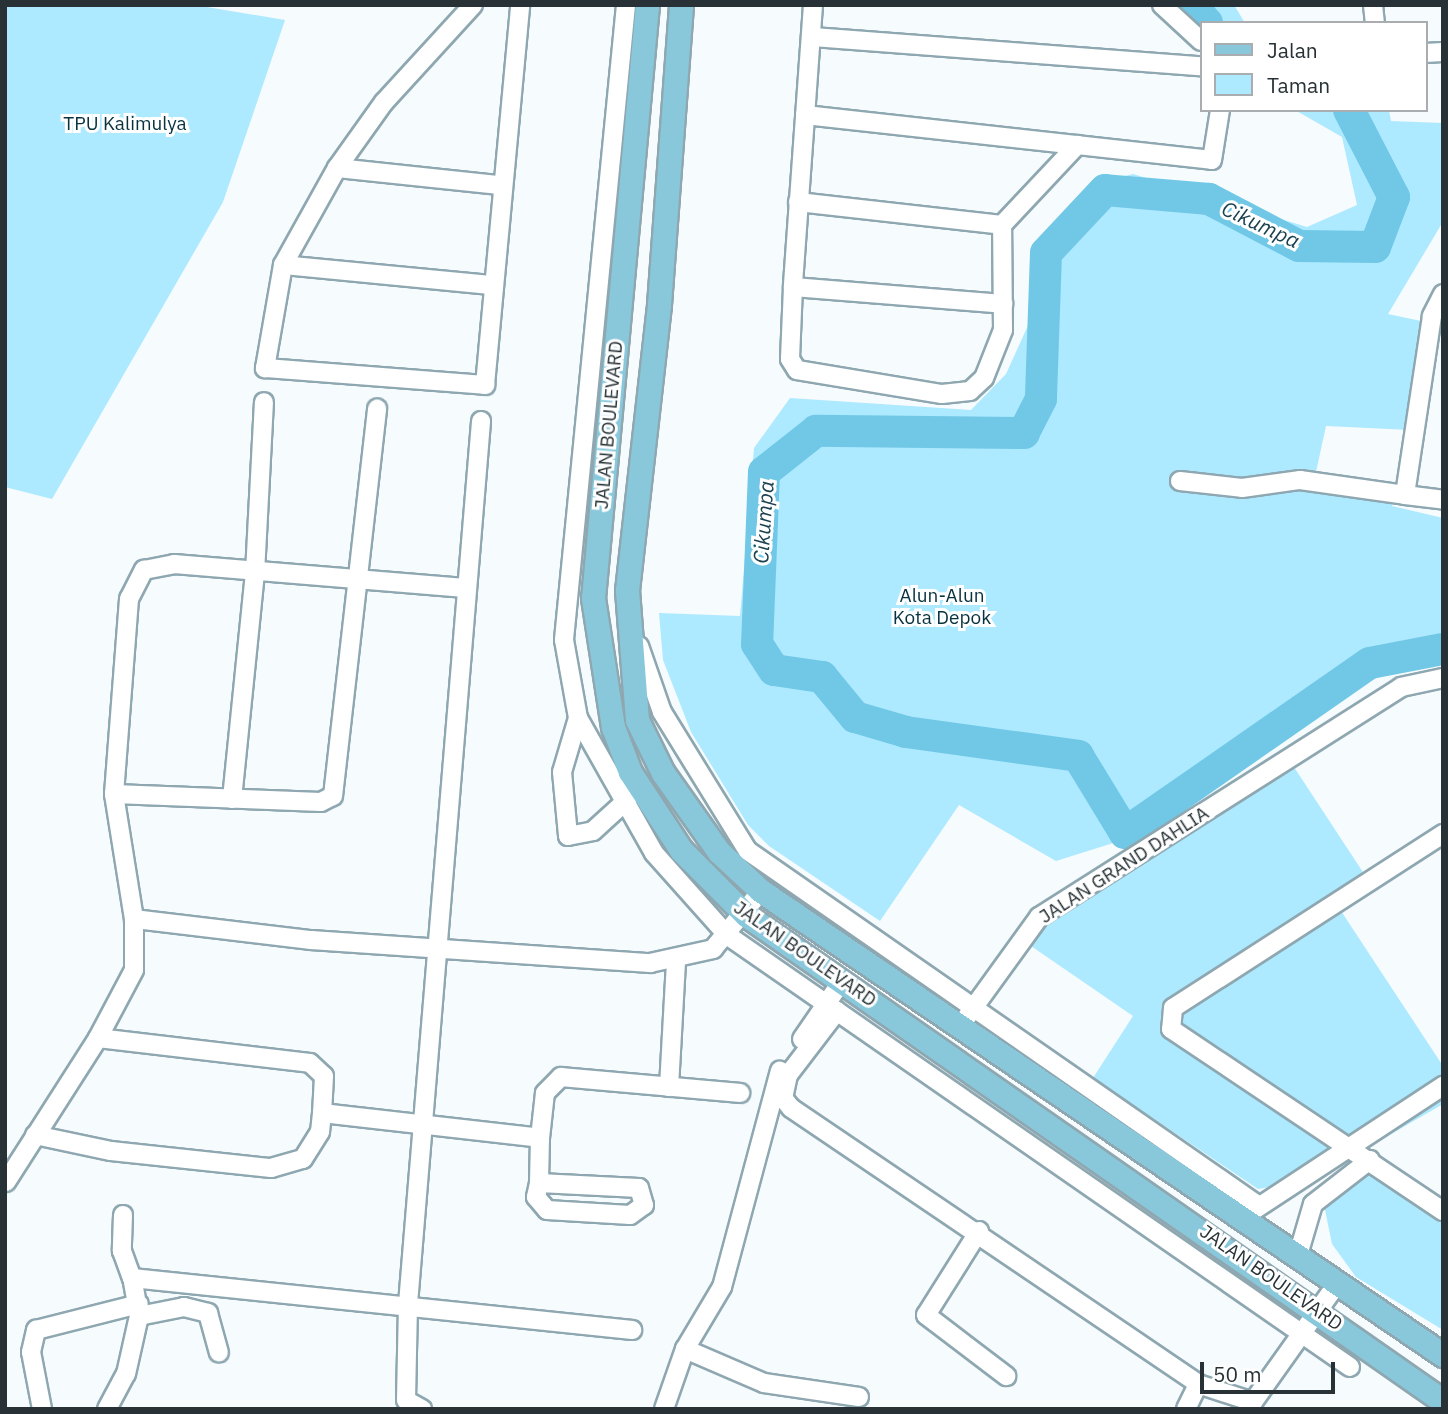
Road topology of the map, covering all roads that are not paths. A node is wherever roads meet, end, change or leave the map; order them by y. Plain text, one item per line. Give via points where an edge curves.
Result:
1 (473, 5) edge
2 (520, 5) edge
3 (626, 5) edge
4 (647, 5) edge
5 (681, 5) edge
6 (813, 5) edge
7 (1162, 5) edge
8 (812, 37) junction
9 (1200, 40) edge
10 (1200, 66) edge
11 (1220, 112) edge
12 (805, 115) junction
13 (1077, 145) junction
14 (337, 168) junction
15 (500, 184) junction
16 (797, 202) junction
17 (1002, 225) junction
18 (283, 265) junction
19 (492, 285) junction
20 (793, 287) junction
21 (1443, 295) edge
22 (1003, 304) junction
23 (264, 402) dead end
24 (377, 408) dead end
25 (481, 421) dead end
26 (1180, 481) dead end
27 (1405, 495) junction
28 (1443, 500) edge
29 (255, 573) junction
30 (359, 582) junction
31 (465, 588) junction
32 (639, 646) dead end
33 (1443, 678) edge
34 (578, 718) junction
35 (114, 794) junction
36 (232, 799) junction
37 (628, 799) junction
38 (1443, 834) edge
39 (761, 891) junction
40 (746, 915) junction
41 (134, 919) junction
42 (727, 935) junction
43 (440, 948) junction
44 (676, 962) junction
45 (842, 981) junction
46 (832, 1008) junction
47 (967, 1018) junction
48 (98, 1038) junction
49 (1443, 1086) edge
50 (668, 1087) junction
51 (740, 1093) dead end
52 (321, 1113) junction
53 (424, 1123) junction
54 (35, 1135) junction
55 (540, 1138) junction
56 (1351, 1145) junction
57 (1370, 1160) junction
58 (6, 1182) edge
59 (539, 1183) junction
60 (1443, 1211) edge
61 (1251, 1212) junction
62 (123, 1215) dead end
63 (979, 1231) junction
64 (1298, 1255) junction
65 (132, 1278) junction
66 (1337, 1284) junction
67 (408, 1304) junction
68 (139, 1310) junction
69 (1318, 1310) junction
70 (632, 1330) dead end
71 (1303, 1331) junction
72 (685, 1349) junction
73 (219, 1353) dead end
74 (1443, 1355) edge
75 (1350, 1367) dead end
76 (1006, 1376) dead end
77 (1198, 1384) junction
78 (859, 1397) dead end
79 (1443, 1401) edge
80 (42, 1409) edge
81 (107, 1409) edge
82 (422, 1409) edge
83 (664, 1409) edge
84 (1186, 1409) edge

1 - 14 street via 384,102
2 - 15 street
3 - 34 street via 564,640
4 - 40 main road, JALAN BOULEVARD via 593,598 596,643 613,727 630,772 681,850
5 - 39 main road, JALAN BOULEVARD via 659,304 627,590 627,653 637,720 663,773 719,852
6 - 8 street
7 - 9 street
8 - 10 street
8 - 12 street
11 - 13 street via 1212,160
12 - 13 street
12 - 16 street
13 - 17 street
14 - 15 street
14 - 18 street
15 - 19 street
16 - 17 street
16 - 20 street
17 - 22 street
18 - 19 street
18 - 19 street via 265,368 485,385
20 - 22 street
20 - 22 street via 790,359 797,370 942,394 970,391 984,377 1003,330
21 - 27 street via 1432,316
23 - 29 street
24 - 30 street
25 - 31 street
26 - 27 street via 1242,488 1300,480
27 - 28 street
29 - 30 street
29 - 35 street via 174,564 144,570 129,599
29 - 36 street
30 - 31 street
30 - 36 street via 333,796 321,802
31 - 43 street
32 - 47 street via 662,712 748,851
33 - 47 street, JALAN GRAND DAHLIA via 1401,687 1039,918
34 - 37 street
34 - 37 street via 562,772 568,836 593,831
35 - 36 street
35 - 41 street
37 - 42 street via 654,853
38 - 56 street via 1173,1008 1171,1028
39 - 40 street
39 - 47 main road, JALAN BOULEVARD
40 - 42 street
40 - 45 main road, JALAN BOULEVARD
41 - 43 street
41 - 48 street via 134,970
42 - 44 street via 713,949
42 - 46 street
43 - 44 street
43 - 53 street
44 - 50 street
45 - 46 street
45 - 69 main road, JALAN BOULEVARD
46 - 63 street via 788,1075 783,1098
46 - 71 street
46 - 72 street via 779,1073 750,1200 722,1287
47 - 61 main road, JALAN BOULEVARD
48 - 52 street via 310,1063 324,1076
48 - 54 street
49 - 56 street
50 - 51 street
50 - 55 street via 554,1079 545,1093
52 - 53 street
52 - 54 street via 320,1132 303,1159 271,1168 111,1151
53 - 55 street
53 - 67 street
54 - 58 street
55 - 59 street
56 - 57 street
56 - 61 street
57 - 60 street
57 - 64 street via 1313,1204
59 - 59 street via 536,1197 547,1210 630,1215 644,1205 639,1188
61 - 64 main road, JALAN BOULEVARD
62 - 65 street via 122,1251
63 - 76 street via 926,1315
63 - 77 street
64 - 66 main road, JALAN BOULEVARD
65 - 67 street
65 - 68 street
66 - 69 street
66 - 74 main road, JALAN BOULEVARD
67 - 70 street
67 - 82 street via 405,1400
68 - 73 street via 184,1307 208,1313
68 - 80 street via 36,1330 31,1352
68 - 81 street via 126,1374
69 - 71 street
69 - 79 main road, JALAN BOULEVARD
71 - 75 street
71 - 77 street via 1253,1402
72 - 78 street via 764,1383
72 - 83 street
77 - 84 street

